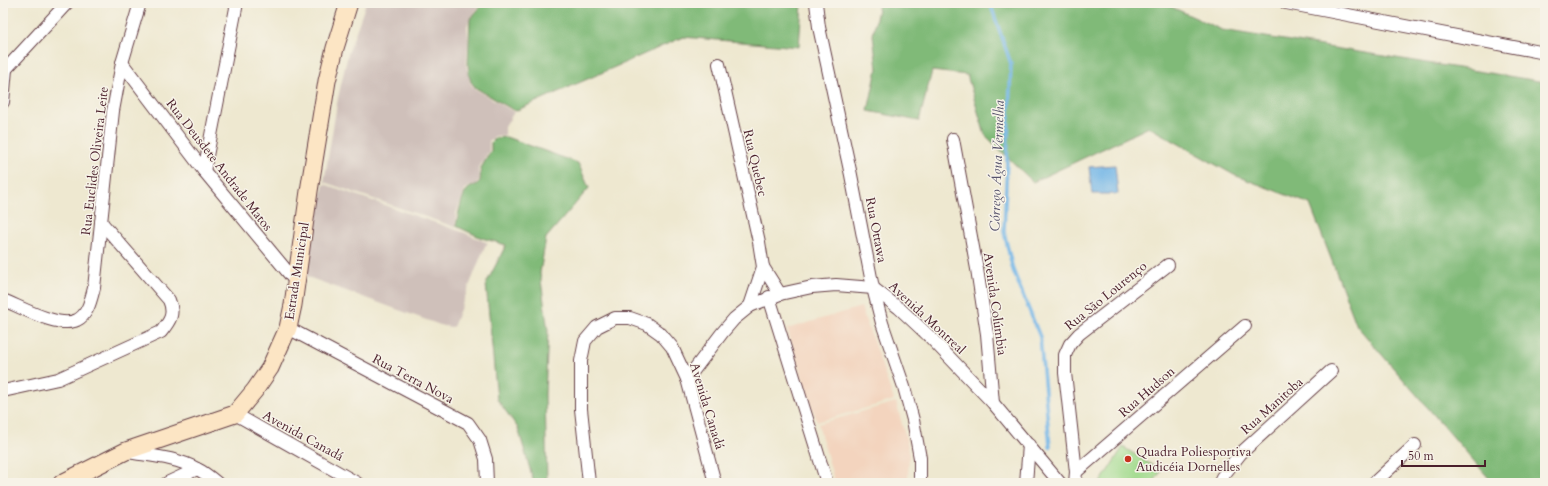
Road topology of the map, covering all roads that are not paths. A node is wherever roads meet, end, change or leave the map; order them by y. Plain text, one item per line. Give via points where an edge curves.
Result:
1 (66, 3) edge
2 (140, 3) edge
3 (237, 3) edge
4 (349, 3) edge
5 (816, 3) edge
6 (1286, 3) edge
7 (1545, 53) edge
8 (122, 63) junction
9 (719, 64) dead end
10 (5, 69) edge
11 (3, 102) edge
12 (953, 139) dead end
13 (204, 171) junction
14 (101, 222) junction
15 (1168, 265) dead end
16 (763, 267) junction
17 (296, 282) junction
18 (873, 288) junction
19 (775, 295) junction
20 (3, 300) edge
21 (750, 306) junction
22 (1245, 326) dead end
23 (288, 328) junction
24 (1331, 371) dead end
25 (687, 379) junction
26 (3, 391) edge
27 (993, 403) junction
28 (235, 414) junction
29 (1415, 444) dead end
30 (1029, 445) junction
31 (126, 451) junction
32 (197, 469) junction
33 (1076, 477) edge
34 (352, 481) edge
35 (62, 483) edge
36 (168, 483) edge
37 (217, 483) edge
38 (487, 483) edge
39 (589, 483) edge
40 (715, 483) edge
41 (827, 483) edge
42 (920, 483) edge
43 (1026, 483) edge
44 (1060, 483) edge
45 (1220, 483) edge
46 (1374, 483) edge

1 - 10 street
2 - 8 street, Rua Euclides Oliveira Leite
3 - 13 street
4 - 17 main road, Estrada Municipal via 327,81
5 - 18 street, Rua Ottawa
6 - 7 street
8 - 13 street, Rua Deusdete Andrade Matos
8 - 14 street, Rua Euclides Oliveira Leite via 113,111
9 - 16 street, Rua Quebec
10 - 11 street
12 - 27 street, Avenida Colúmbia via 987,334
13 - 17 street, Rua Deusdete Andrade Matos
14 - 20 street, Rua Euclides Oliveira Leite via 94,288 87,308 78,320 68,323 51,320
14 - 26 street via 169,300 172,308 170,322 156,335 58,379
15 - 33 street, Rua São Lourenço via 1079,334 1070,344 1065,356 1065,373
16 - 19 street, Rua Quebec
16 - 21 street, Rua Quebec
17 - 23 main road, Estrada Municipal
18 - 19 street, Avenida Montreal via 836,285
18 - 27 street, Avenida Montreal via 930,337
18 - 42 street, Rua Ottawa via 913,420 920,458
19 - 21 street, Avenida Montreal
19 - 41 street, Rua Quebec
21 - 25 street, Avenida Montreal via 734,319
22 - 33 street, Rua Hudson
23 - 28 main road, Estrada Municipal via 270,368
23 - 38 street, Rua Terra Nova via 468,423 480,440 486,459
24 - 45 street, Rua Manitoba via 1241,453
25 - 39 street, Avenida Canadá via 672,347 661,334 647,324 630,318 615,318 597,327 585,341 581,361 581,409
25 - 40 street, Avenida Canadá
27 - 30 street, Avenida Montreal
28 - 31 main road
28 - 34 street, Avenida Canadá
29 - 46 street
30 - 43 street
30 - 44 street, Avenida Montreal
31 - 32 street via 161,456
31 - 35 main road
32 - 36 street
32 - 37 street

